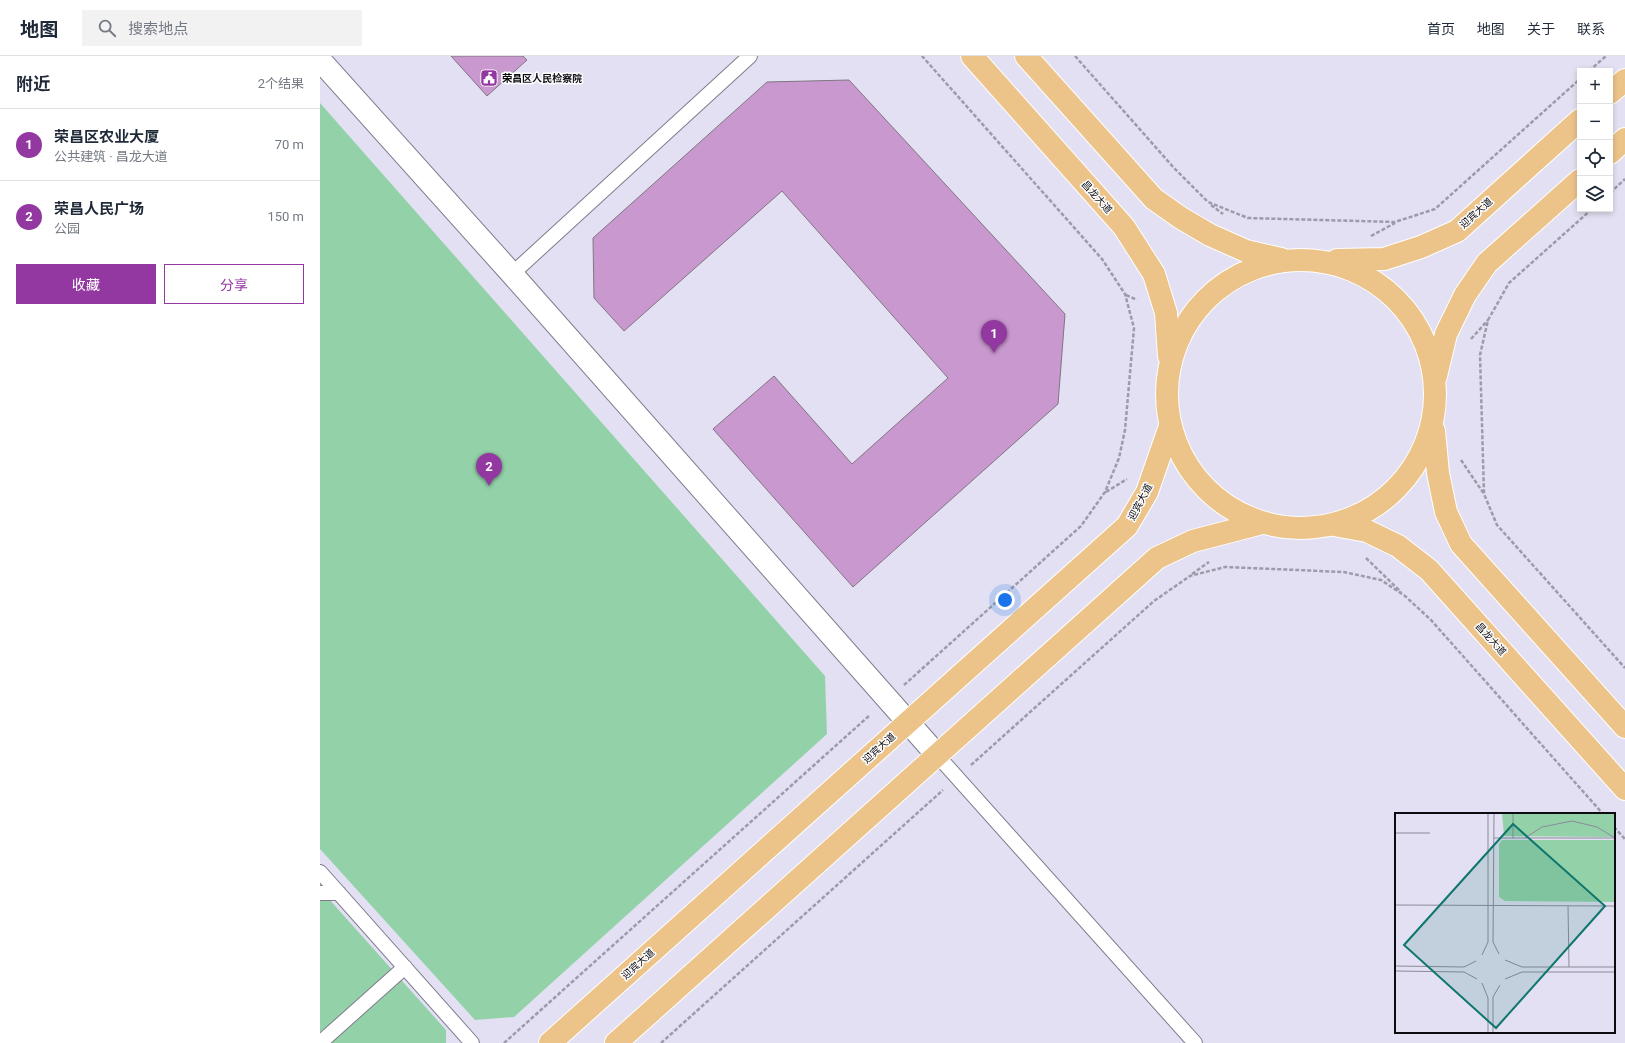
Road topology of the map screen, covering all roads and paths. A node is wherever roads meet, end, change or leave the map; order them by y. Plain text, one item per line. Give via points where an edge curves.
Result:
1 (750, 56) edge
2 (922, 56) edge
3 (972, 56) edge
4 (1026, 56) edge
5 (1075, 56) edge
6 (1606, 56) edge
7 (320, 60) edge
8 (1592, 68) edge
9 (1625, 80) edge
10 (1577, 82) edge
11 (1613, 90) edge
12 (1577, 123) edge
13 (1625, 139) edge
14 (1613, 150) edge
15 (1625, 179) edge
16 (1577, 183) edge
17 (1613, 190) edge
18 (1589, 212) edge
19 (1282, 260) junction
20 (1325, 261) junction
21 (512, 274) junction
22 (1170, 364) junction
23 (1435, 378) junction
24 (1434, 420) junction
25 (1170, 426) junction
26 (1262, 523) junction
27 (1333, 525) junction
28 (1361, 553) dead end
29 (1405, 596) junction
30 (1625, 668) edge
31 (887, 700) junction
32 (908, 723) junction
33 (1625, 727) edge
34 (937, 756) junction
35 (957, 778) junction
36 (1625, 789) edge
37 (1601, 813) edge
38 (1615, 828) edge
39 (1625, 839) edge
40 (320, 872) edge
41 (320, 893) edge
42 (339, 893) junction
43 (405, 967) junction
44 (320, 1043) edge
45 (472, 1043) edge
46 (504, 1043) edge
47 (550, 1043) edge
48 (616, 1043) edge
49 (661, 1043) edge
50 (1195, 1043) edge

1 - 21 lane
2 - 31 path via 1102,259 1125,294 1134,328 1125,430 1119,458 1105,492 1081,526
3 - 22 main road, 昌龙大道 via 1124,227 1154,274 1166,313
4 - 19 main road via 1154,199 1210,235 1246,251
5 - 10 path via 1174,168 1208,202 1248,218 1395,222 1435,209
6 - 8 path
7 - 21 street
9 - 11 main road
12 - 20 main road, 迎宾大道 via 1457,230 1421,248 1384,259
13 - 14 main road
15 - 17 path
16 - 23 main road via 1487,263 1465,295 1446,334
18 - 30 path via 1509,283 1488,320 1480,355 1484,494 1497,525
19 - 20 main road
19 - 22 main road via 1250,268 1222,284 1198,306 1180,333
20 - 23 main road via 1365,275 1399,301 1423,336
21 - 31 street
22 - 25 main road via 1166,395
23 - 24 main road
24 - 27 main road via 1421,456 1399,488 1369,511
24 - 33 main road via 1438,473 1446,512 1461,544
25 - 26 main road via 1189,468 1221,502
25 - 32 main road, 迎宾大道 via 1147,492 1127,526
26 - 27 main road via 1297,529
26 - 34 main road via 1193,540 1157,558
27 - 36 main road, 昌龙大道 via 1367,531 1398,546 1429,570
28 - 29 path
29 - 35 path via 1381,580 1344,572 1225,566 1190,576 1154,601
29 - 37 path via 1431,620
31 - 32 street
31 - 46 path
32 - 34 street
32 - 47 main road, 迎宾大道
34 - 35 lane
34 - 48 main road
35 - 49 path
35 - 50 lane
38 - 39 path
40 - 42 lane
41 - 42 lane
42 - 43 lane
43 - 44 lane
43 - 45 lane

